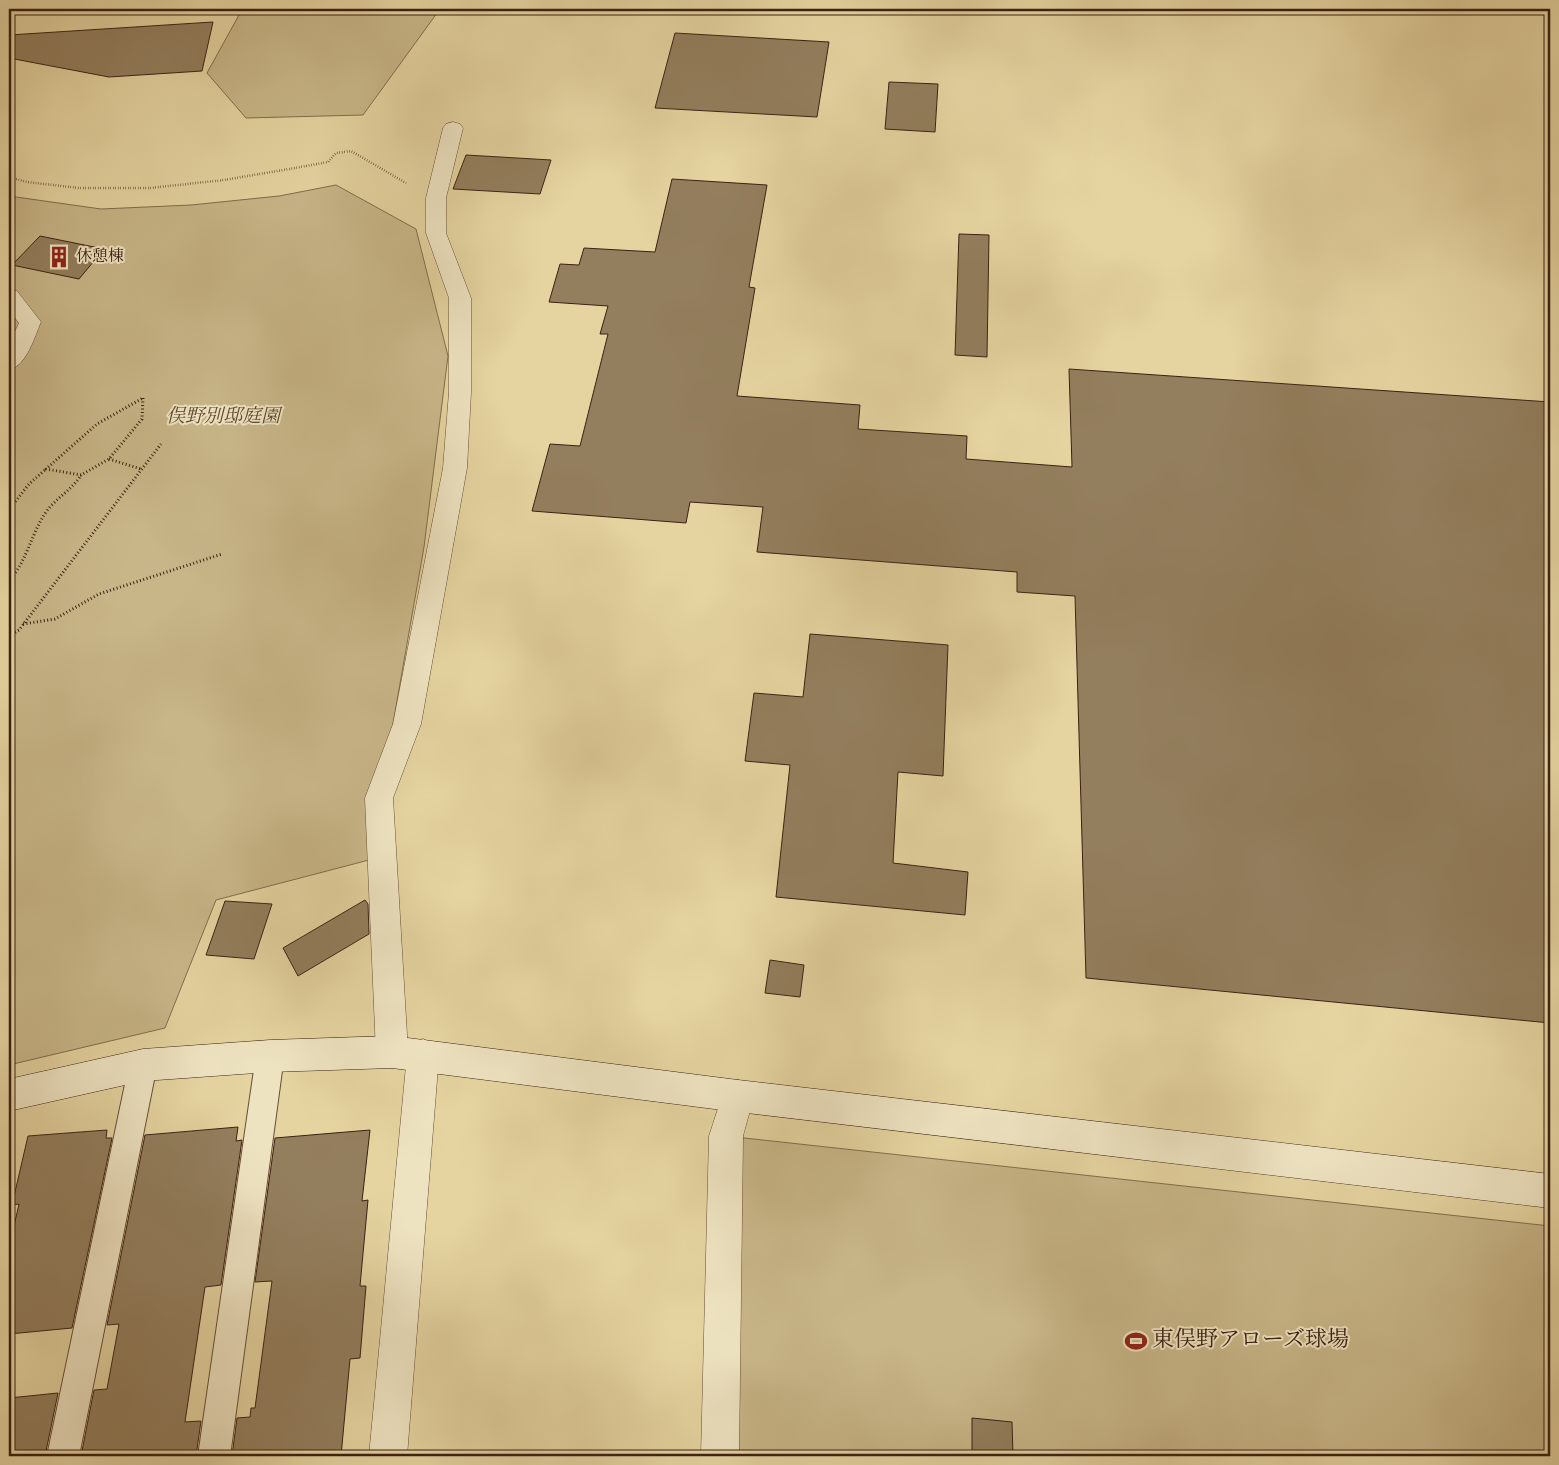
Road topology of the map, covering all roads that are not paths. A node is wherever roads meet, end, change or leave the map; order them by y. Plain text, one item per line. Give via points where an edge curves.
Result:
1 (453, 128) dead end
2 (9, 296) edge
3 (9, 362) edge
4 (408, 1054) junction
5 (270, 1056) junction
6 (143, 1065) junction
7 (9, 1095) edge
8 (738, 1096) junction
9 (1550, 1191) edge
10 (63, 1456) edge
11 (214, 1456) edge
12 (388, 1456) edge
13 (720, 1456) edge

1 - 4 street via 436,198 436,233 460,298 460,392 455,468 407,724 379,798
2 - 3 street via 30,322
4 - 5 street
4 - 8 street
4 - 12 street
5 - 6 street
5 - 11 lane
6 - 7 street
6 - 10 lane
8 - 9 street
8 - 13 street via 726,1136

